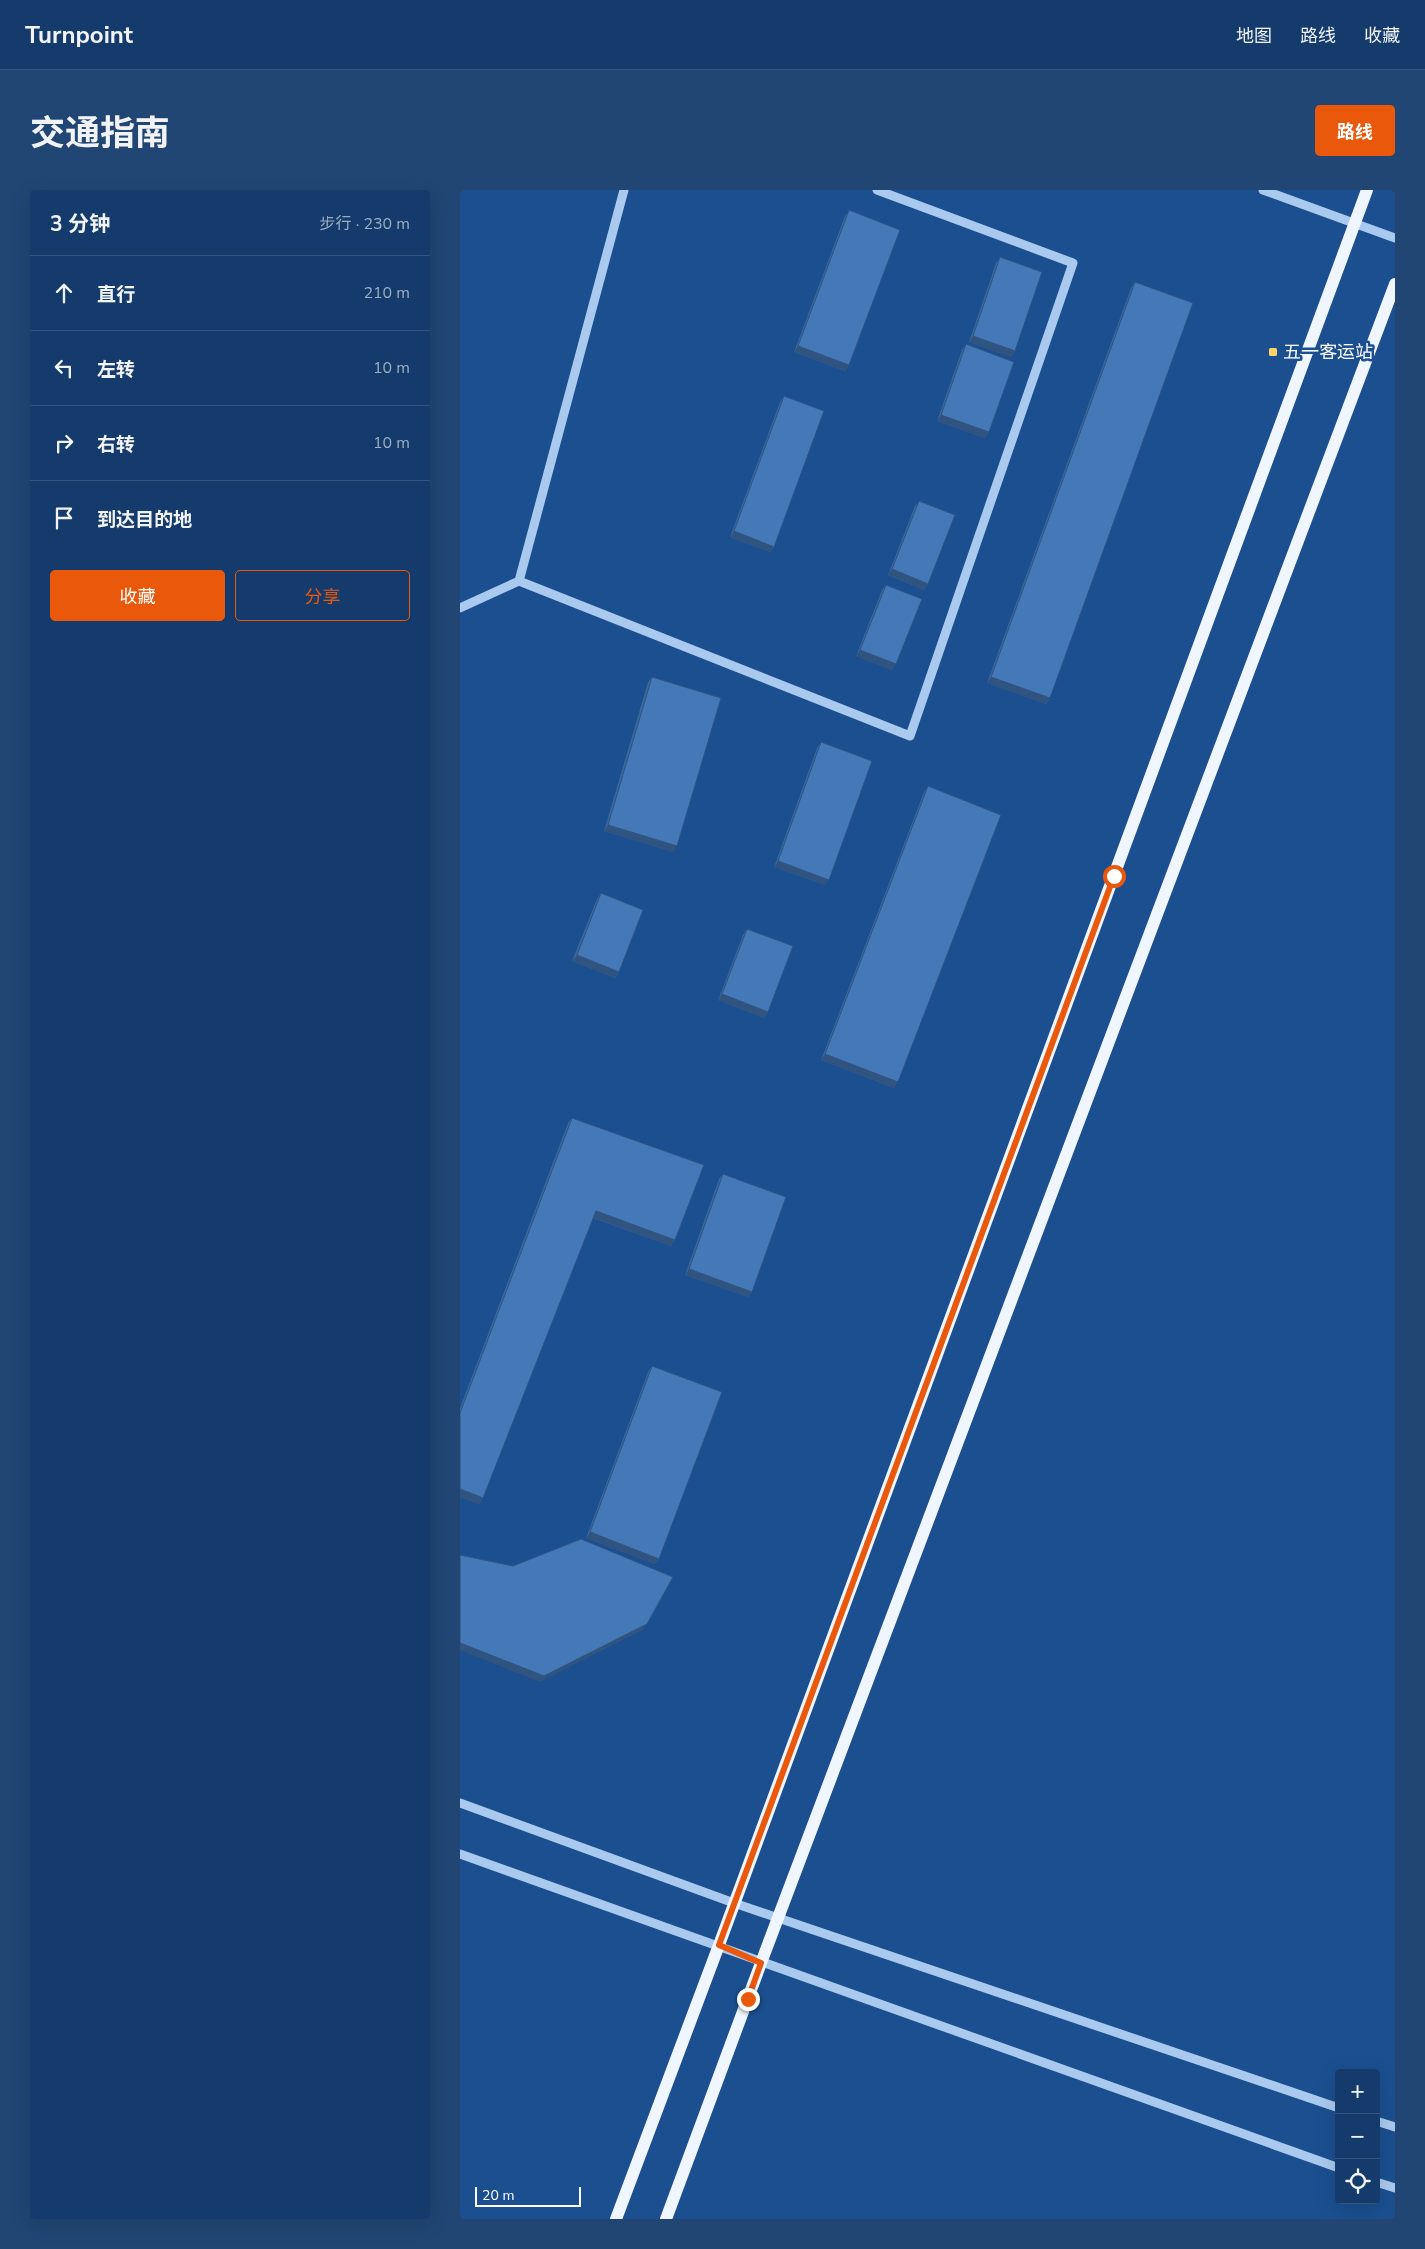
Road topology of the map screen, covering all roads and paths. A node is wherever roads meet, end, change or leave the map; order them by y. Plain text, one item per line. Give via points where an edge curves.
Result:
1 (624, 190) edge
2 (877, 190) edge
3 (1263, 190) edge
4 (1367, 190) edge
5 (1355, 223) junction
6 (1395, 238) edge
7 (1395, 284) edge
8 (519, 581) junction
9 (460, 608) edge
10 (460, 1803) edge
11 (460, 1854) edge
12 (734, 1904) junction
13 (778, 1918) junction
14 (719, 1945) junction
15 (761, 1963) junction
16 (1335, 2107) edge
17 (1380, 2122) edge
18 (1395, 2127) edge
19 (1335, 2167) edge
20 (1380, 2183) edge
21 (1395, 2188) edge
22 (616, 2219) edge
23 (666, 2219) edge

1 - 8 street
2 - 8 street via 1073,263 910,736
3 - 5 street
4 - 5 main road
5 - 6 street
5 - 12 main road
7 - 13 main road
8 - 9 street
10 - 12 street
11 - 14 street
12 - 13 street
12 - 14 main road
13 - 15 main road
13 - 16 street
14 - 15 street
14 - 22 main road
15 - 19 street
15 - 23 main road
17 - 18 street
20 - 21 street

